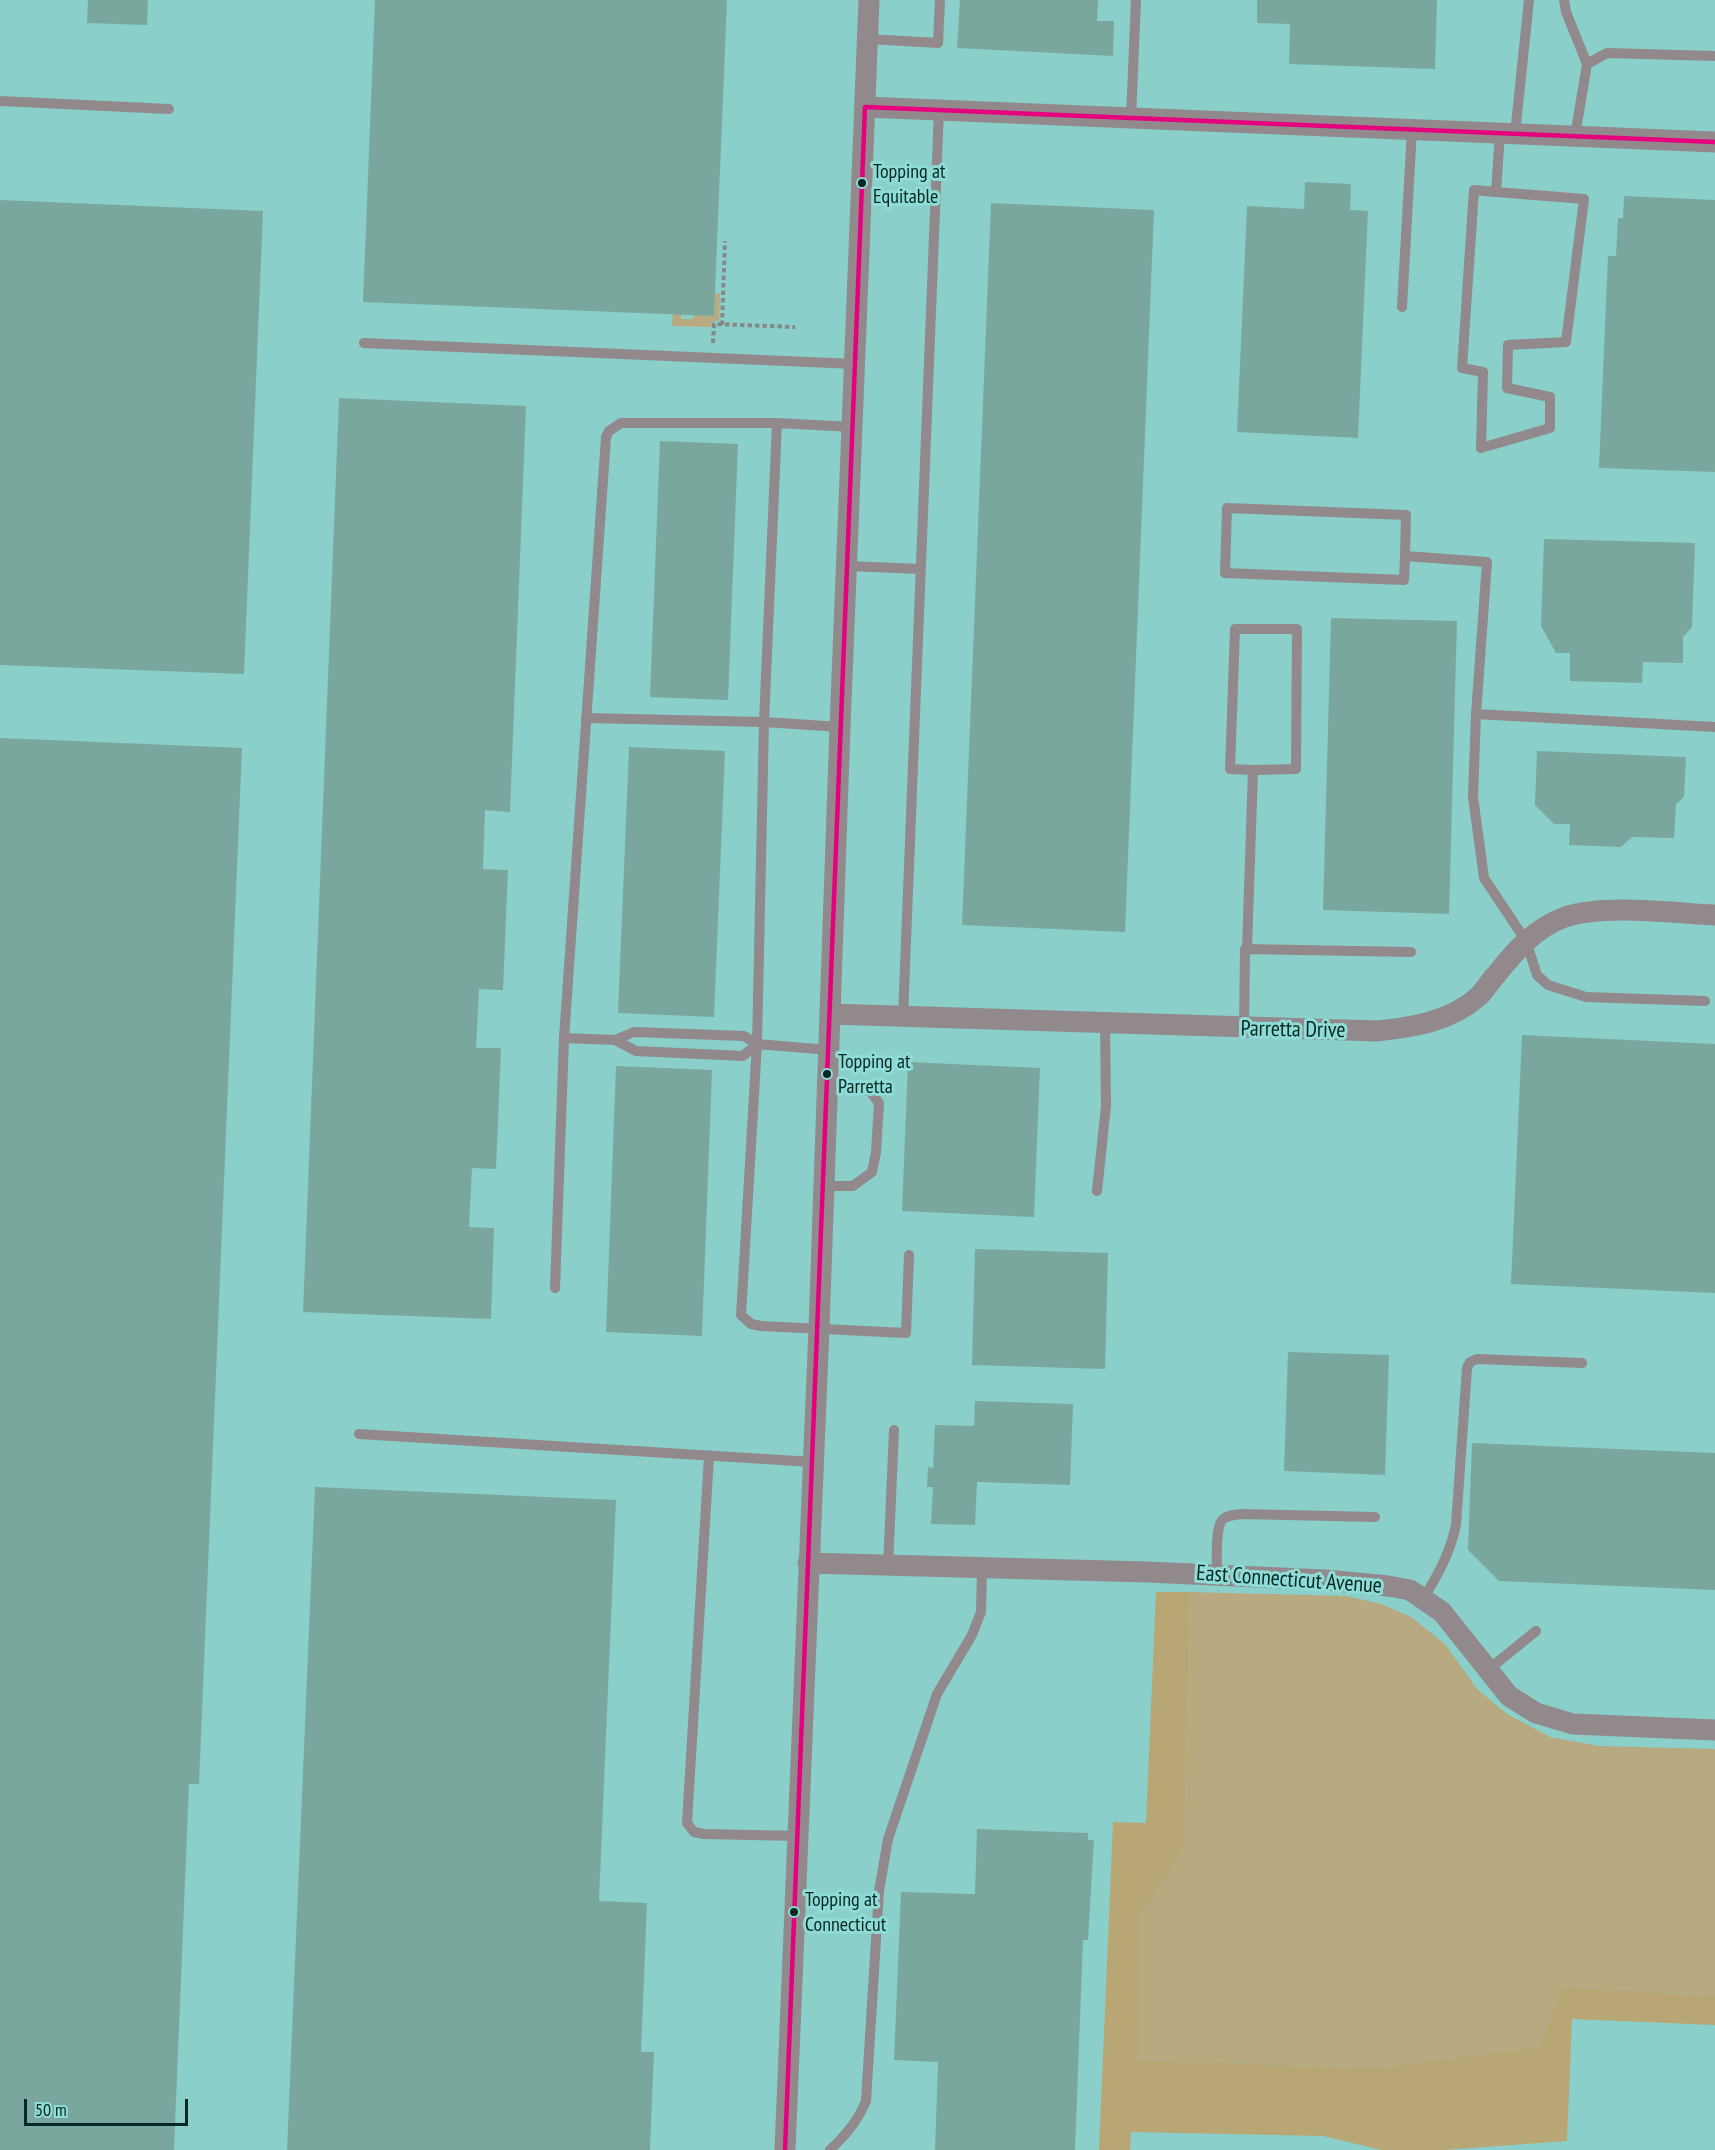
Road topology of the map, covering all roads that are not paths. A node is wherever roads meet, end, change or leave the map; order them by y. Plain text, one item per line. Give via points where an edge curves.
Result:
1 (869, 0) edge
2 (940, 0) edge
3 (1136, 0) edge
4 (1529, 0) edge
5 (1564, 0) edge
6 (868, 39) junction
7 (1715, 56) edge
8 (1587, 64) junction
9 (0, 101) edge
10 (865, 108) junction
11 (169, 109) dead end
12 (939, 110) junction
13 (1131, 118) junction
14 (1412, 129) junction
15 (1507, 133) junction
16 (1575, 136) junction
17 (1715, 142) edge
18 (1496, 192) junction
19 (1402, 307) dead end
20 (364, 343) dead end
21 (855, 364) junction
22 (777, 423) junction
23 (853, 427) junction
24 (1406, 556) junction
25 (847, 566) junction
26 (921, 569) junction
27 (1476, 714) junction
28 (586, 718) junction
29 (764, 722) junction
30 (840, 727) junction
31 (1715, 727) edge
32 (1252, 770) junction
33 (1715, 915) edge
34 (1526, 941) junction
35 (1247, 949) junction
36 (1411, 952) dead end
37 (1705, 1001) dead end
38 (830, 1014) junction
39 (903, 1017) junction
40 (1105, 1024) junction
41 (1244, 1029) junction
42 (564, 1038) junction
43 (615, 1040) junction
44 (756, 1044) junction
45 (829, 1050) junction
46 (827, 1084) junction
47 (824, 1186) junction
48 (1097, 1191) dead end
49 (909, 1255) dead end
50 (555, 1288) dead end
51 (819, 1328) junction
52 (1582, 1363) dead end
53 (894, 1430) dead end
54 (359, 1434) dead end
55 (709, 1456) junction
56 (813, 1462) junction
57 (1375, 1517) dead end
58 (808, 1563) junction
59 (888, 1566) junction
60 (982, 1568) junction
61 (1217, 1575) junction
62 (1423, 1599) junction
63 (1536, 1631) dead end
64 (1488, 1670) junction
65 (1715, 1730) edge
66 (798, 1836) junction
67 (785, 2150) edge
68 (830, 2150) edge

1 - 6 street
2 - 6 lane via 938,43
3 - 13 lane
4 - 15 lane
5 - 8 lane
6 - 10 street
7 - 8 lane via 1607,53
8 - 16 lane
9 - 11 lane
10 - 12 street
10 - 21 street
12 - 13 street
12 - 26 lane
13 - 14 street
14 - 15 street
14 - 19 lane
15 - 16 street
15 - 18 lane
16 - 17 street
18 - 18 lane via 1474,189 1462,368 1483,372 1481,448 1550,428 1550,398 1507,388 1508,345 1566,342 1584,199
20 - 21 lane
21 - 23 street
22 - 23 lane
22 - 28 lane via 621,423 609,431
22 - 29 lane
23 - 25 street
24 - 24 lane via 1404,580 1225,573 1227,508 1406,515
24 - 27 lane via 1486,562
25 - 26 lane
25 - 30 street
26 - 39 lane
27 - 31 lane
27 - 34 lane via 1473,797 1484,878
28 - 29 lane
28 - 42 lane
29 - 30 lane
29 - 44 lane
30 - 38 street
32 - 32 lane via 1296,769 1297,629 1235,629 1230,769
32 - 35 lane
33 - 34 street, Parretta Drive via 1598,910 1565,918
34 - 37 lane via 1537,975 1548,985 1586,997
34 - 41 street, Parretta Drive via 1479,996 1451,1014 1421,1026 1377,1031
35 - 36 lane
35 - 41 lane
38 - 39 street, Parretta Drive
38 - 45 street
39 - 40 street, Parretta Drive
40 - 41 street, Parretta Drive
40 - 48 lane via 1106,1106
42 - 43 lane
42 - 50 lane
43 - 44 lane via 634,1032 744,1036
43 - 44 lane via 636,1051 743,1056
44 - 45 lane
44 - 51 lane via 741,1315 751,1324 761,1326
45 - 46 street
46 - 47 street
46 - 47 lane via 870,1091 879,1103 872,1172 853,1186
47 - 51 street
49 - 51 lane via 906,1333
51 - 56 street
52 - 62 lane via 1477,1359 1470,1362 1456,1525 1443,1567
53 - 59 lane
54 - 55 lane
55 - 56 lane
55 - 66 lane via 687,1822 694,1832 704,1834
56 - 58 street
57 - 61 lane via 1229,1515 1218,1529
58 - 59 street, East Connecticut Avenue
58 - 66 street
59 - 60 street, East Connecticut Avenue
60 - 61 street, East Connecticut Avenue
60 - 68 lane via 981,1612 937,1694 888,1839 879,1891 866,2101
61 - 62 street, East Connecticut Avenue via 1388,1586 1410,1590
62 - 64 street, East Connecticut Avenue via 1442,1612
63 - 64 lane
64 - 65 street, East Connecticut Avenue via 1509,1696 1536,1713 1573,1724
66 - 67 street

